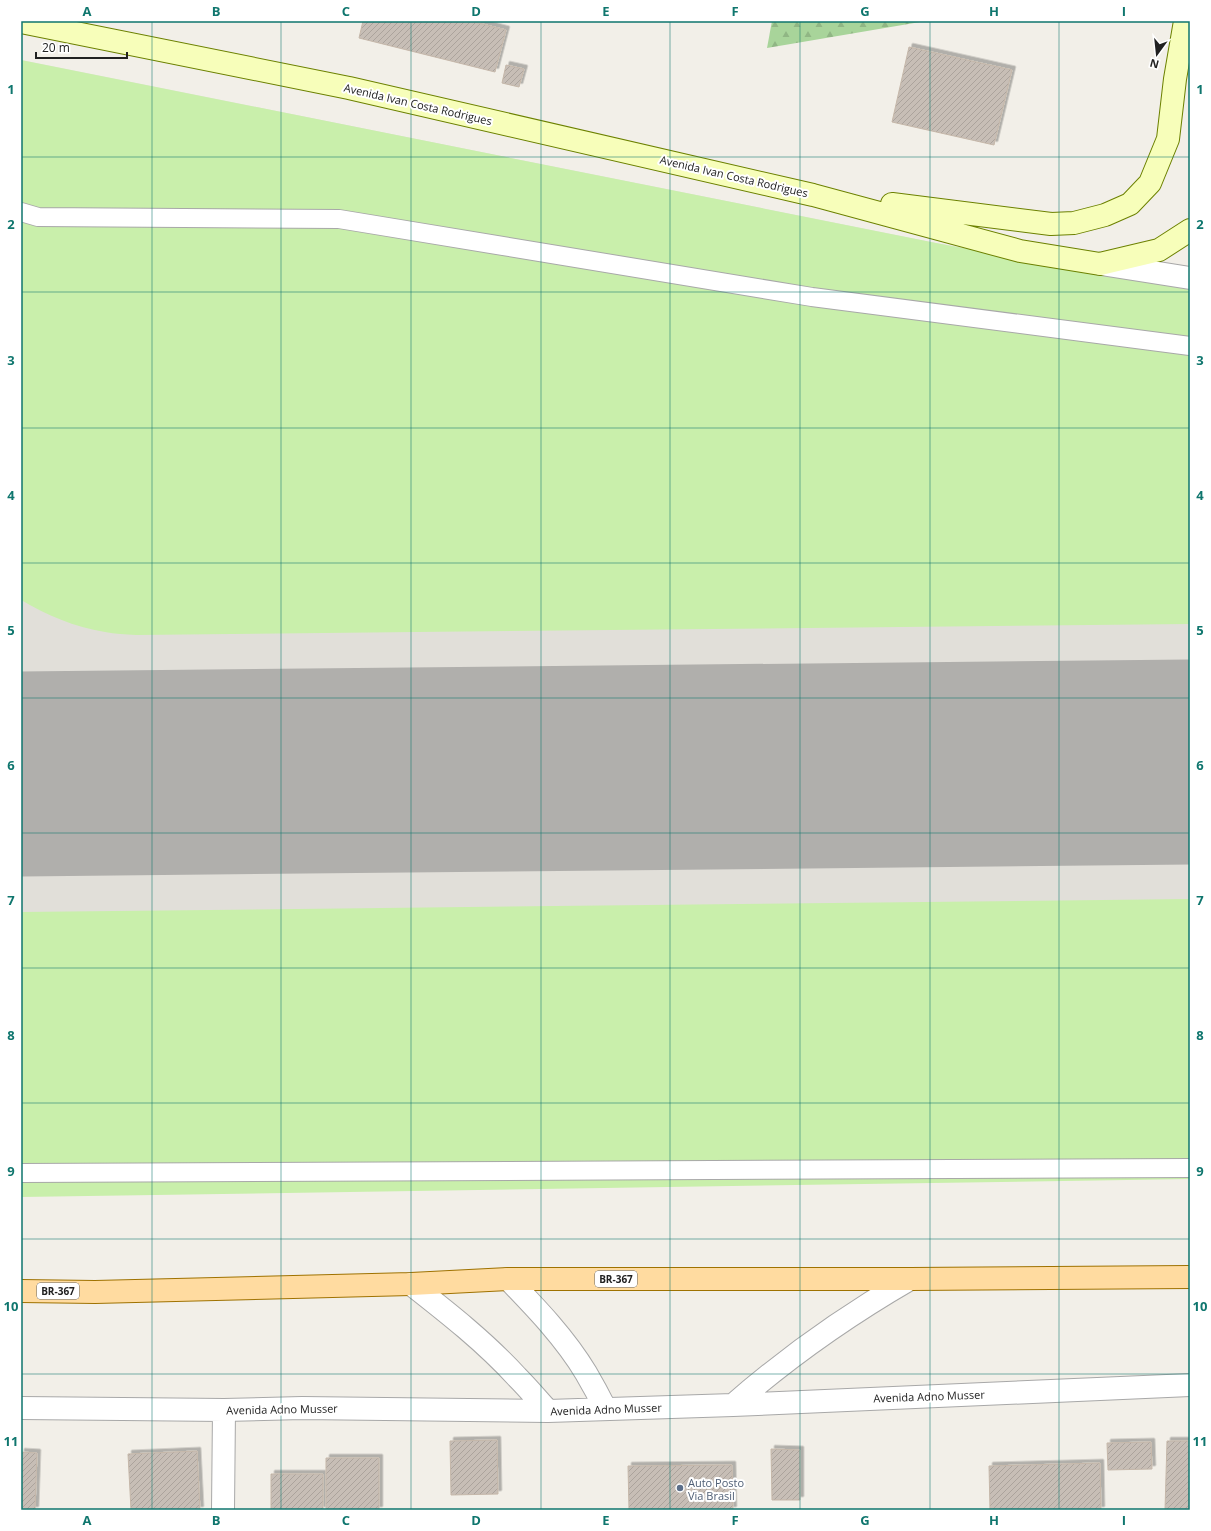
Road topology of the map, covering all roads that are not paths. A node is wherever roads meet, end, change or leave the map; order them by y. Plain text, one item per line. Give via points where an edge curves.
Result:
1 (1185, 21) edge
2 (21, 22) edge
3 (813, 194) junction
4 (21, 212) edge
5 (1190, 230) edge
6 (1100, 264) junction
7 (1190, 278) edge
8 (1190, 346) edge
9 (1190, 1168) edge
10 (21, 1173) edge
11 (1190, 1276) edge
12 (508, 1279) junction
13 (910, 1279) junction
14 (411, 1284) junction
15 (21, 1291) edge
16 (1190, 1385) edge
17 (733, 1405) junction
18 (21, 1408) edge
19 (605, 1408) junction
20 (224, 1410) junction
21 (548, 1411) junction
22 (223, 1510) edge

1 - 3 main road, Avenida Ivan Costa Rodrigues via 1168,139 1150,183 1130,204 1105,215 1074,223 1052,224
2 - 3 main road, Avenida Ivan Costa Rodrigues via 349,88
3 - 6 main road, Avenida Ivan Costa Rodrigues via 1020,251
4 - 8 lane via 38,217 339,218 812,297
5 - 6 main road, Avenida Ivan Costa Rodrigues via 1159,250
6 - 7 street
9 - 10 lane
11 - 13 main road, BR-367
12 - 13 main road, BR-367
12 - 14 main road, BR-367
12 - 19 street via 562,1339 585,1372
13 - 17 street via 847,1316 760,1381
14 - 15 main road, BR-367 via 95,1292
14 - 21 street via 483,1344 517,1376
16 - 17 street, Avenida Adno Musser
17 - 19 street, Avenida Adno Musser
18 - 20 street, Avenida Adno Musser
19 - 21 street, Avenida Adno Musser
20 - 21 street, Avenida Adno Musser via 302,1408
20 - 22 street

